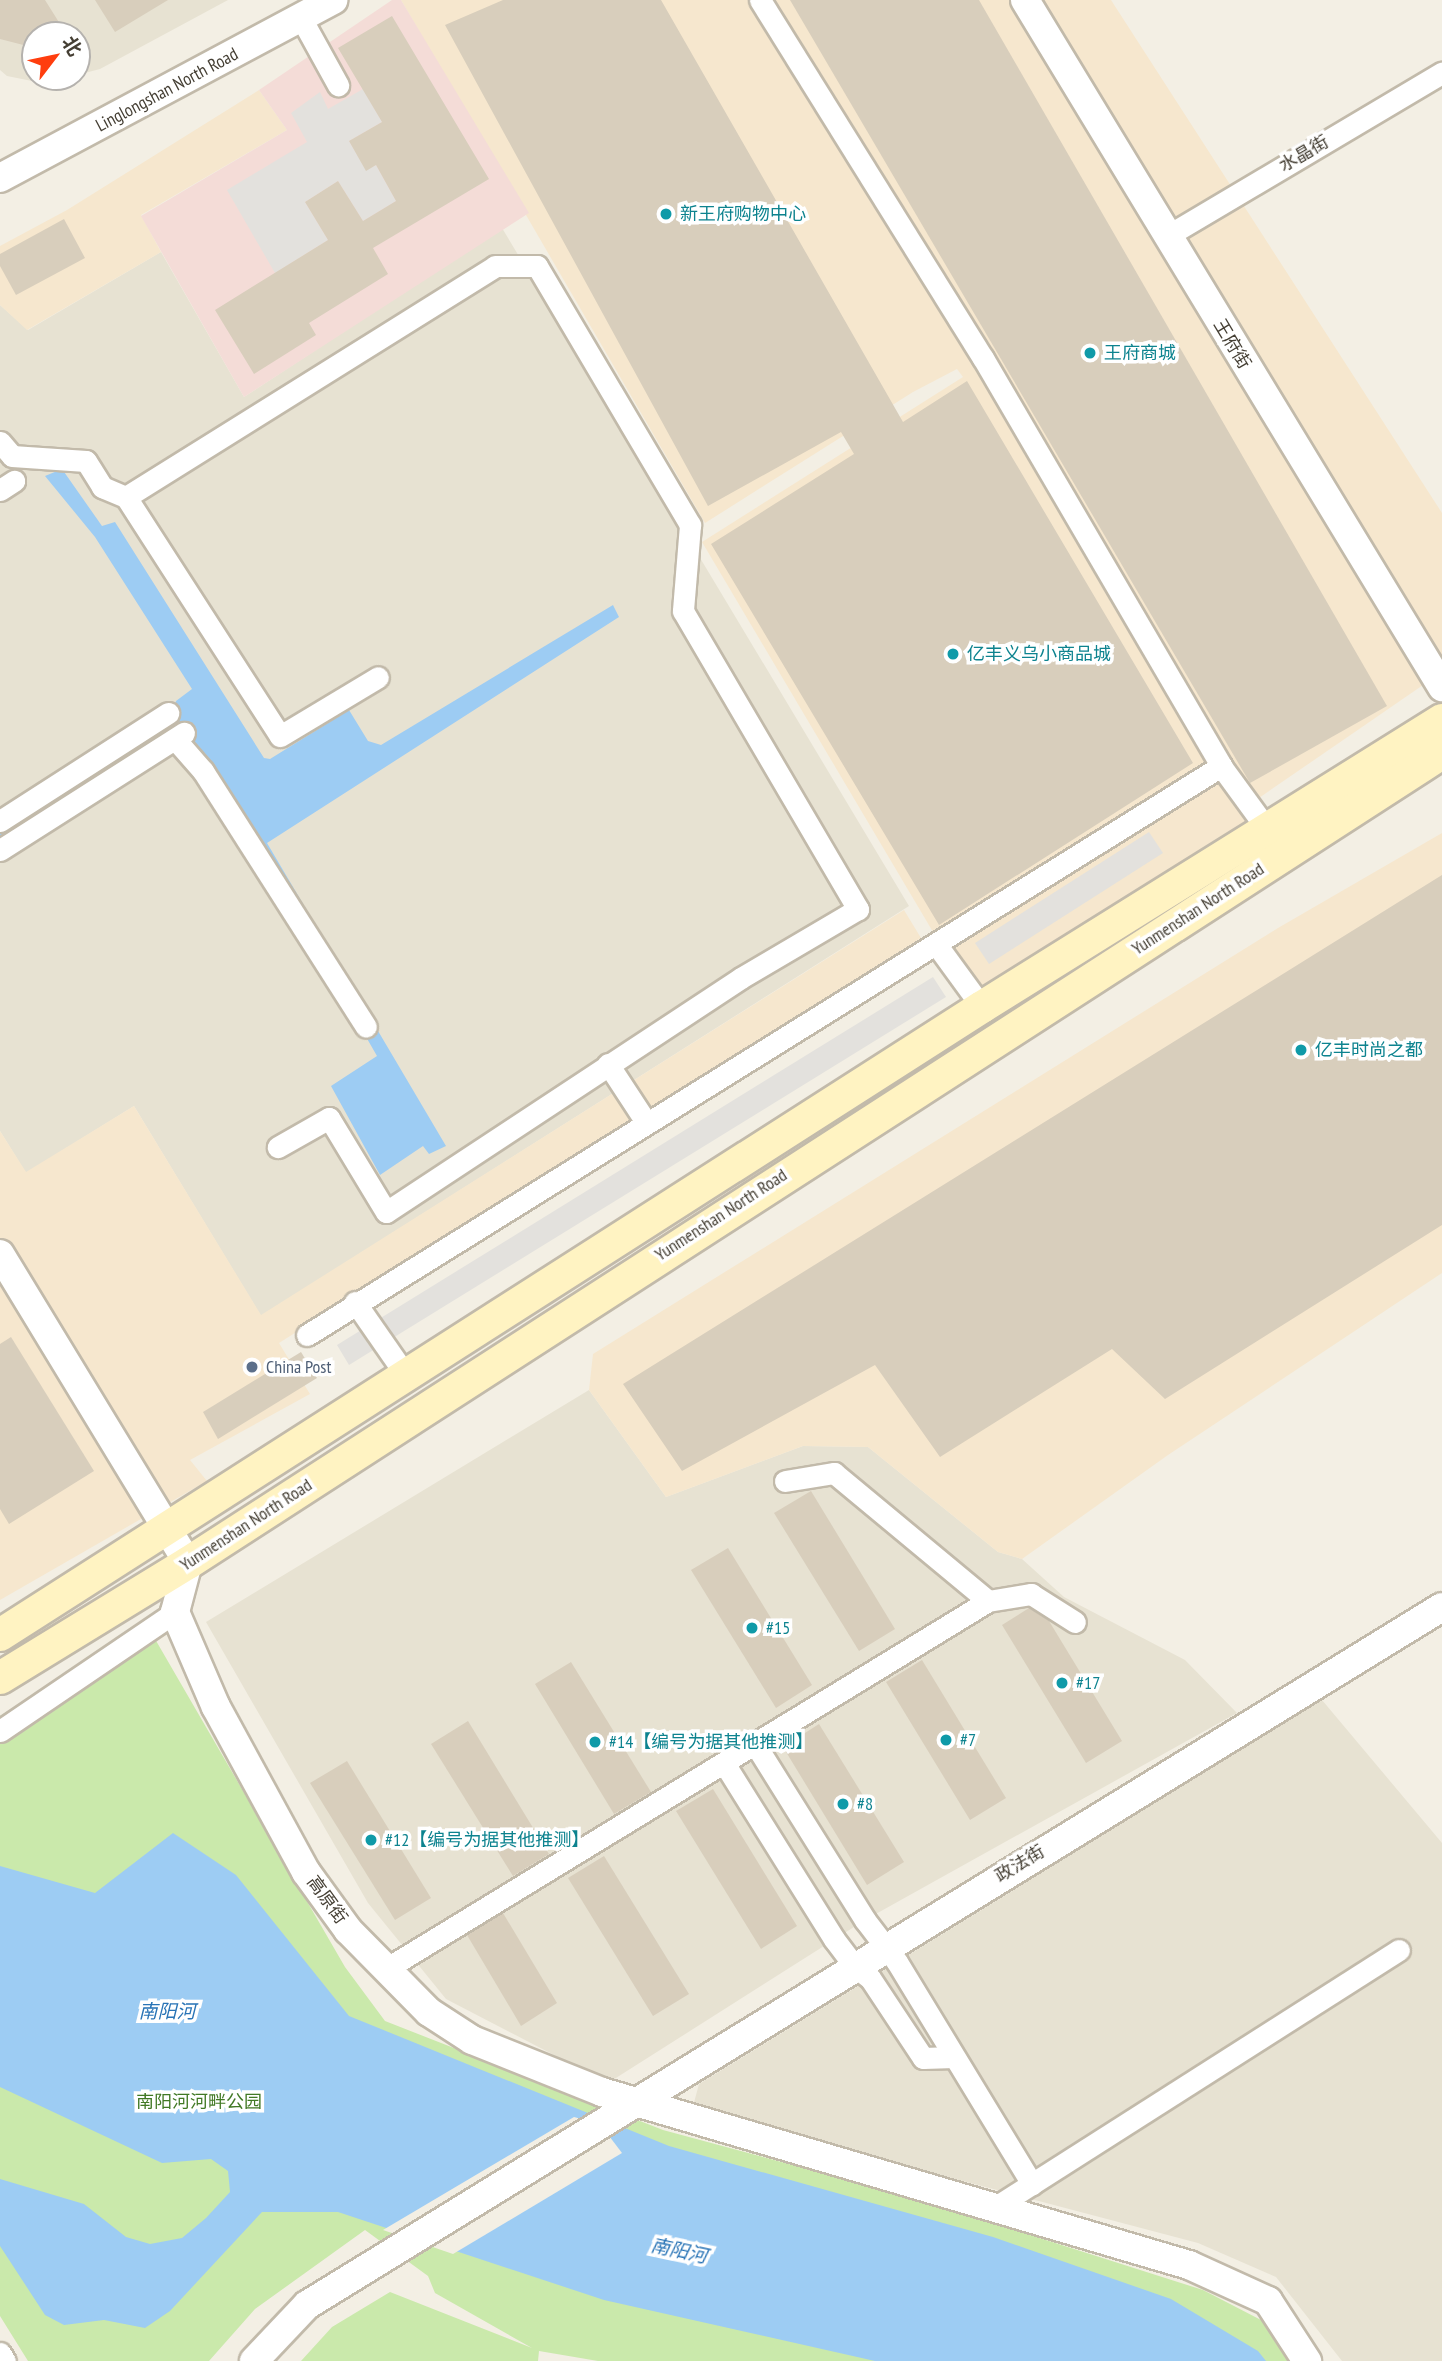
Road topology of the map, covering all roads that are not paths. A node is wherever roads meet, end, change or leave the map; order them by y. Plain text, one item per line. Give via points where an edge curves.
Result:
1 (333, 0) edge
2 (760, 0) edge
3 (1025, 0) edge
4 (301, 18) junction
5 (1442, 73) edge
6 (338, 85) dead end
7 (0, 178) edge
8 (1167, 236) junction
9 (0, 442) edge
10 (126, 497) junction
11 (378, 677) dead end
12 (1442, 687) edge
13 (168, 713) dead end
14 (1442, 720) edge
15 (1442, 753) edge
16 (1221, 766) junction
17 (0, 821) edge
18 (1267, 829) junction
19 (0, 850) edge
20 (936, 944) junction
21 (982, 1007) junction
22 (366, 1027) dead end
23 (608, 1064) junction
24 (646, 1122) junction
25 (278, 1147) dead end
26 (0, 1254) edge
27 (355, 1302) junction
28 (307, 1335) dead end
29 (405, 1374) junction
30 (785, 1481) dead end
31 (169, 1530) junction
32 (188, 1563) junction
33 (988, 1601) junction
34 (1442, 1607) edge
35 (175, 1612) junction
36 (1075, 1622) dead end
37 (0, 1634) edge
38 (0, 1678) edge
39 (0, 1731) edge
40 (755, 1744) junction
41 (724, 1763) junction
42 (884, 1947) junction
43 (1399, 1950) dead end
44 (854, 1966) junction
45 (384, 1970) junction
46 (954, 2057) junction
47 (634, 2102) junction
48 (1032, 2184) junction
49 (994, 2208) junction
50 (0, 2353) edge
51 (5, 2361) edge
52 (254, 2361) edge
53 (1307, 2361) edge

1 - 4 street, Linglongshan North Road
2 - 16 street via 982,358
3 - 8 street, 王府街
4 - 6 street
4 - 7 street, Linglongshan North Road
5 - 8 street, 水晶街
8 - 12 street, 王府街
9 - 10 street via 12,456 86,461 102,487
10 - 11 street via 280,736
10 - 23 street via 495,266 537,266 690,525 683,611 858,909
13 - 17 street
14 - 18 main road, Yunmenshan North Road
15 - 32 main road, Yunmenshan North Road
16 - 18 street
16 - 20 street
18 - 21 main road, Yunmenshan North Road
19 - 22 street via 181,735
20 - 21 street
20 - 24 street
21 - 29 main road, Yunmenshan North Road
23 - 24 street
23 - 25 street via 386,1212 329,1118
24 - 27 street
26 - 31 street
27 - 28 street
27 - 29 street
29 - 31 main road, Yunmenshan North Road
30 - 33 street via 834,1473
31 - 32 street
31 - 37 main road, Yunmenshan North Road
32 - 35 street
32 - 38 main road, Yunmenshan North Road
33 - 36 street via 1031,1594
33 - 40 street
34 - 42 street, 政法街
35 - 39 street
35 - 45 street, 高原街 via 216,1707 306,1871 348,1930
40 - 41 street
40 - 42 street
41 - 44 street
41 - 45 street
42 - 44 street, 政法街
42 - 46 street
43 - 48 street
44 - 46 street via 870,1978 923,2058
44 - 47 street, 政法街
45 - 47 street, 高原街 via 429,2012 472,2040
46 - 48 street
47 - 49 street, 高原街
47 - 52 street, 政法街 via 307,2305
48 - 49 street
49 - 53 street, 高原街 via 1189,2265 1268,2301
50 - 51 street

